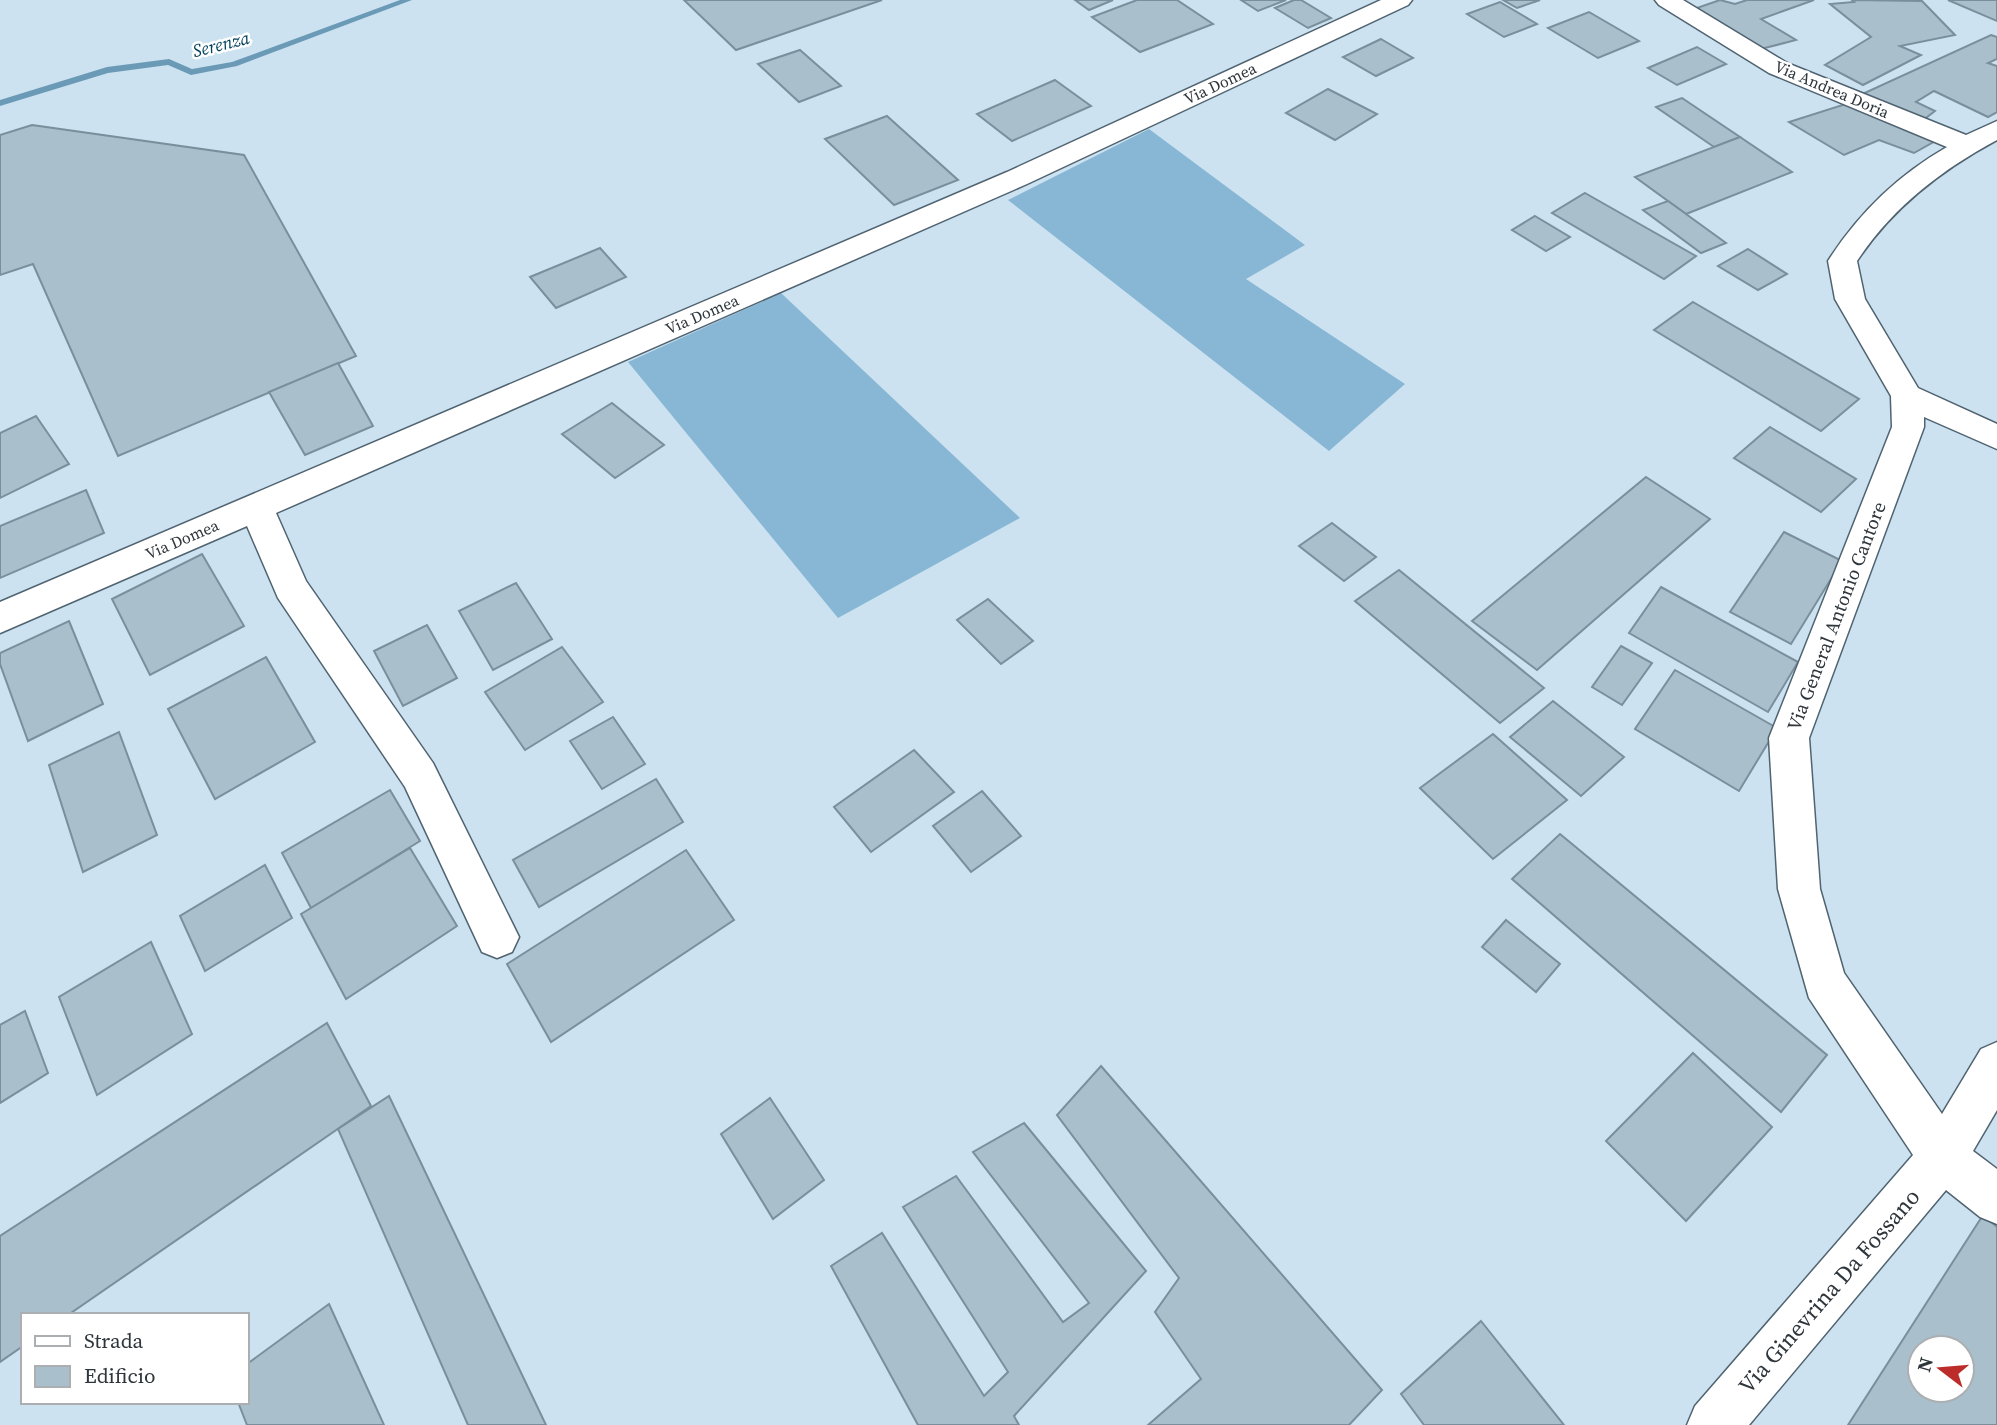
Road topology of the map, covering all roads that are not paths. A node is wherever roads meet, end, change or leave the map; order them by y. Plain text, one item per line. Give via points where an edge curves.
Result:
1 (1400, 0) edge
2 (1667, 0) edge
3 (1982, 137) edge
4 (1907, 396) junction
5 (1997, 437) edge
6 (256, 507) junction
7 (0, 618) edge
8 (497, 937) dead end
9 (1997, 1065) edge
10 (1943, 1157) junction
11 (1997, 1200) edge
12 (1714, 1425) edge

1 - 6 street, Via Domea via 1017,178
2 - 3 street, Via Andrea Doria via 1778,68
3 - 4 street via 1892,197 1860,232 1842,261 1850,299
4 - 5 street
4 - 10 street, Via General Antonio Cantore via 1908,428 1789,738 1799,889 1825,983
6 - 7 street, Via Domea
6 - 8 street via 291,588 419,775
9 - 10 street, Via Ginevrina Da Fossano
10 - 11 street, Via General Antonio Cantore
10 - 12 street, Via Ginevrina Da Fossano

